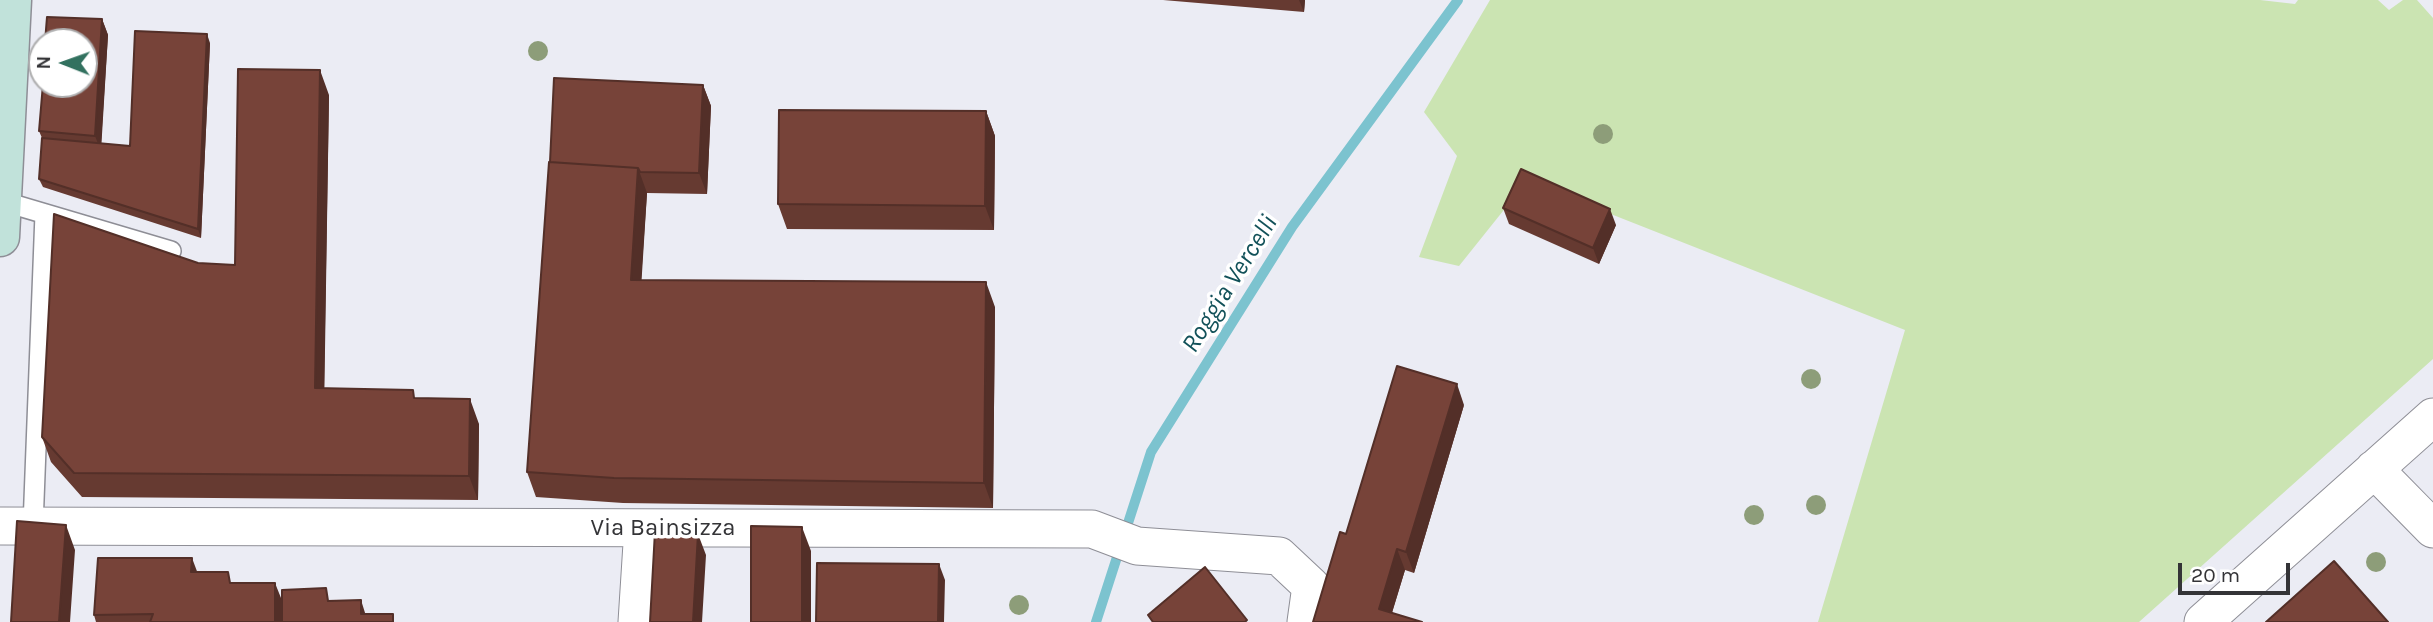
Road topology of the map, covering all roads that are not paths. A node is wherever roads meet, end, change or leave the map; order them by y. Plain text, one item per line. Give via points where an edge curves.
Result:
1 (8, 2) edge
2 (45, 214) junction
3 (1, 219) edge
4 (171, 251) edge
5 (2433, 417) edge
6 (2374, 469) junction
7 (16, 526) edge
8 (643, 528) junction
9 (2433, 529) edge
10 (637, 622) edge
11 (1306, 622) edge
12 (2203, 622) edge

1 - 3 main road
2 - 3 lane
2 - 4 lane
2 - 7 lane
5 - 6 street
6 - 9 street
6 - 12 street
7 - 8 street, Via Bainsizza
8 - 10 street
8 - 11 street, Via Bainsizza via 1092,529 1137,546 1279,556 1311,586

